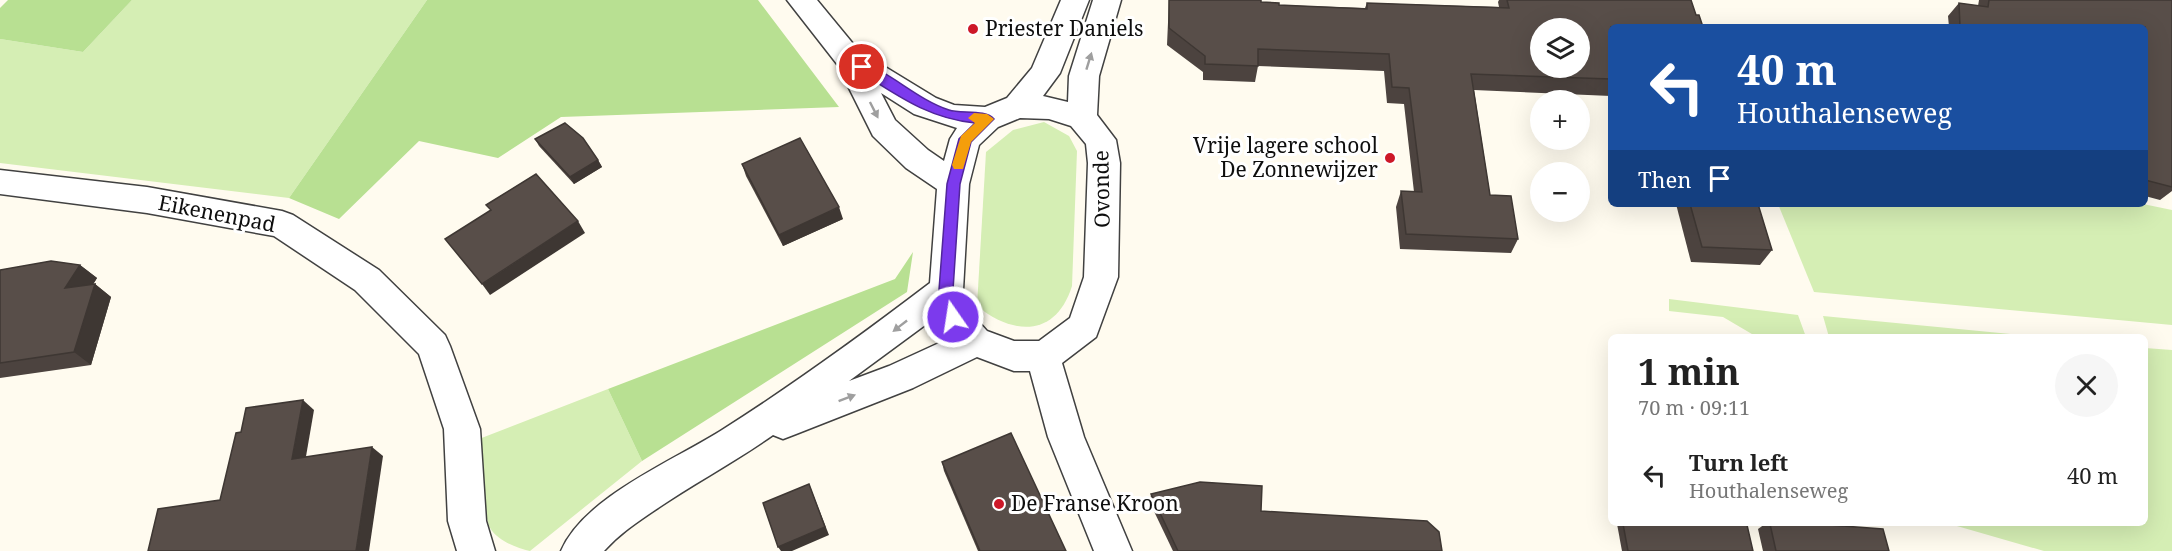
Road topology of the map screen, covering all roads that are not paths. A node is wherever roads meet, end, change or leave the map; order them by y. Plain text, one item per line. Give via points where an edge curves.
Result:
1 (801, 0) edge
2 (1075, 0) edge
3 (1107, 0) edge
4 (848, 58) junction
5 (1018, 106) junction
6 (1082, 118) junction
7 (987, 119) junction
8 (0, 182) edge
9 (953, 184) junction
10 (946, 290) junction
11 (975, 342) junction
12 (1043, 356) junction
13 (734, 442) junction
14 (476, 551) edge
15 (580, 551) edge
16 (1113, 551) edge

1 - 4 street
2 - 5 street via 1045,74
6 -> 3 street via 1084,76
4 - 7 street via 925,106 952,116
4 -> 9 street via 884,128 917,159
5 - 6 street via 1049,108
5 - 7 street
6 - 12 street, Ovonde via 1101,140 1104,163 1101,277 1084,327
7 - 9 street via 965,139
8 - 14 street, Eikenenpad via 147,200 282,224 367,280 433,346 462,429 467,520
9 - 10 street
10 - 11 street via 953,317
10 -> 13 street
11 - 12 street via 1014,356
13 -> 11 street via 901,377
12 - 16 street via 1066,438
13 - 15 street via 603,524

